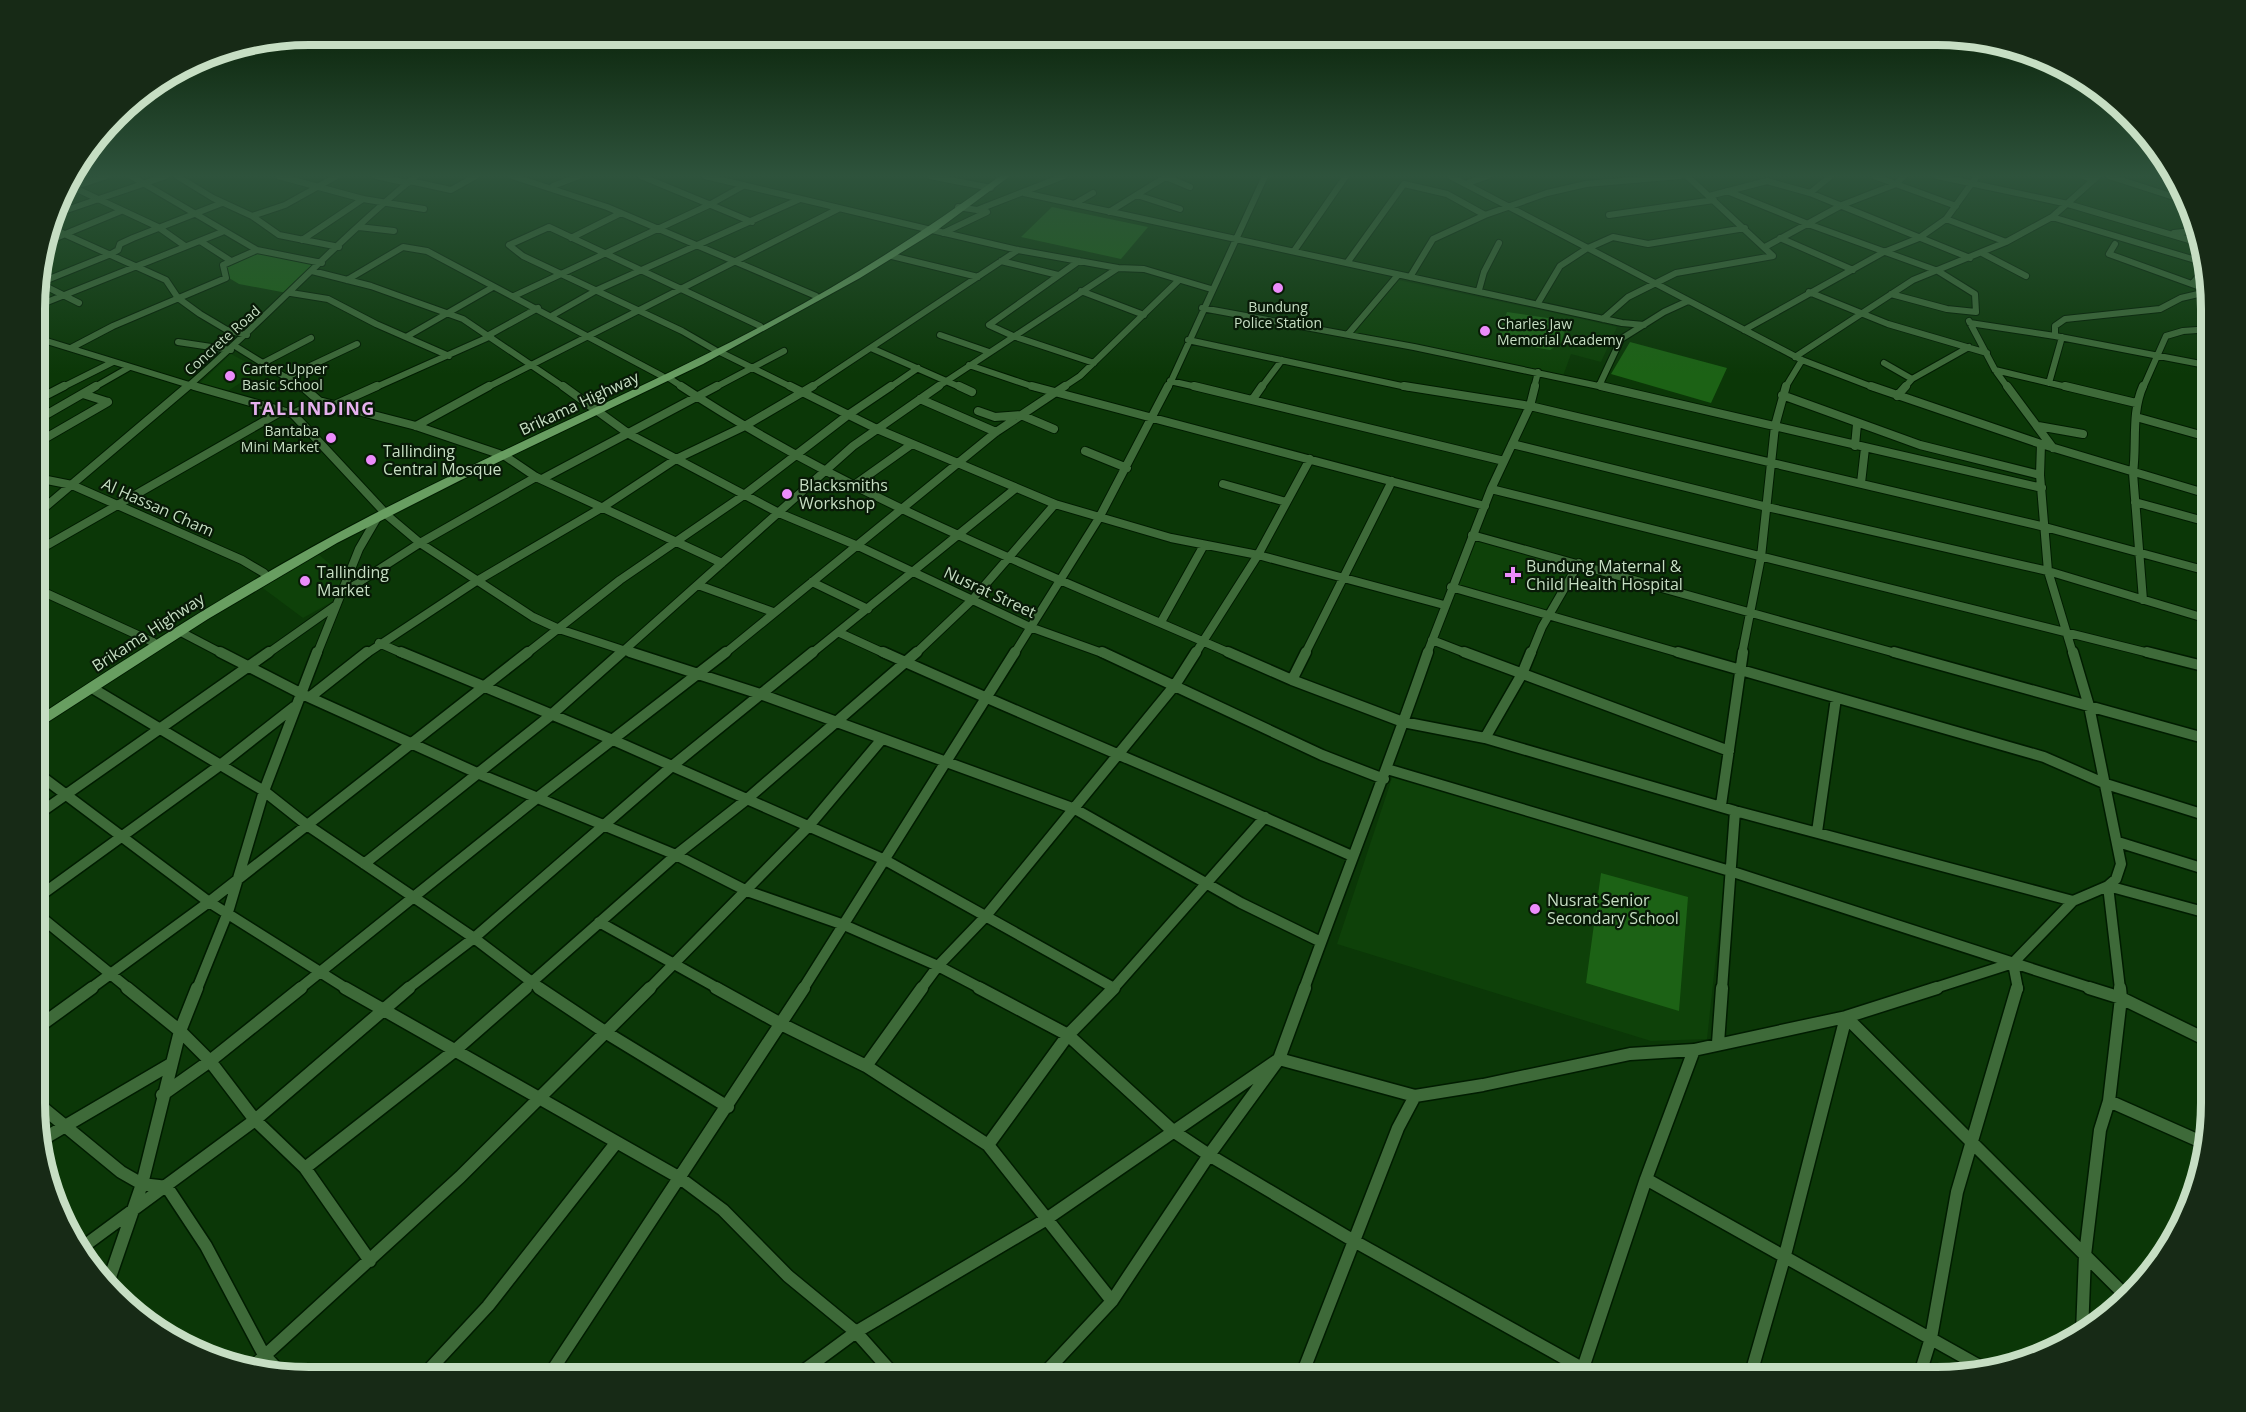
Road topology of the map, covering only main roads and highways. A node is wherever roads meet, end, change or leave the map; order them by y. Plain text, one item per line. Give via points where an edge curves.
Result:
1 (913, 242) edge
2 (915, 242) edge
3 (717, 351) junction
4 (383, 513) junction
5 (45, 711) edge
6 (45, 719) edge

1 - 3 highway, Brikama Highway
2 - 3 highway, Brikama Highway via 807,306
3 - 4 highway, Brikama Highway
4 - 5 highway, Brikama Highway via 264,573
4 - 6 highway, Brikama Highway via 289,564

